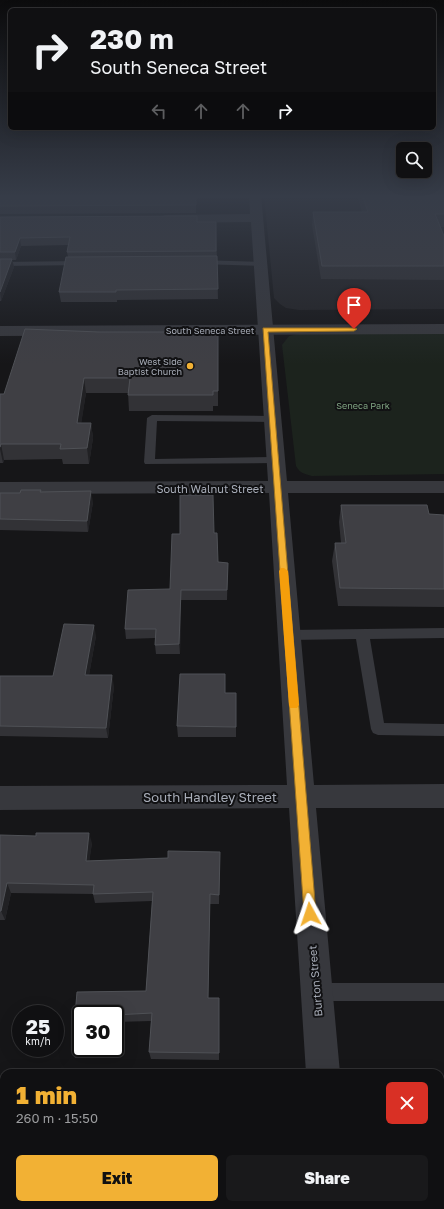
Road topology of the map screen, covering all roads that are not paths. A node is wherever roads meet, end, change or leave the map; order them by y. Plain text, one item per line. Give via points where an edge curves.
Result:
1 (259, 251) edge
2 (194, 262) edge
3 (87, 263) edge
4 (0, 264) edge
5 (260, 264) junction
6 (264, 319) junction
7 (444, 329) edge
8 (0, 331) edge
9 (271, 419) junction
10 (275, 460) junction
11 (0, 488) edge
12 (277, 488) junction
13 (444, 488) edge
14 (444, 633) edge
15 (362, 634) junction
16 (288, 635) junction
17 (444, 730) edge
18 (444, 796) edge
19 (300, 797) junction
20 (0, 798) edge
21 (316, 992) junction
22 (444, 992) edge
23 (322, 1069) edge

1 - 5 street, Burton Street
2 - 5 lane
3 - 4 lane
5 - 6 street, Burton Street
6 - 7 street, South Seneca Street
6 - 8 street, South Seneca Street
6 - 9 street, Burton Street
9 - 10 street, Burton Street
9 - 10 lane via 152,418 149,462
10 - 12 street, Burton Street
11 - 12 street, South Walnut Street
12 - 13 street, South Walnut Street
12 - 16 street, Burton Street
14 - 15 lane
15 - 16 lane
15 - 17 lane via 378,729
16 - 19 street, Burton Street
18 - 19 street, South Handley Street
19 - 20 street, South Handley Street
19 - 21 street, Burton Street
21 - 22 lane
21 - 23 street, Burton Street

